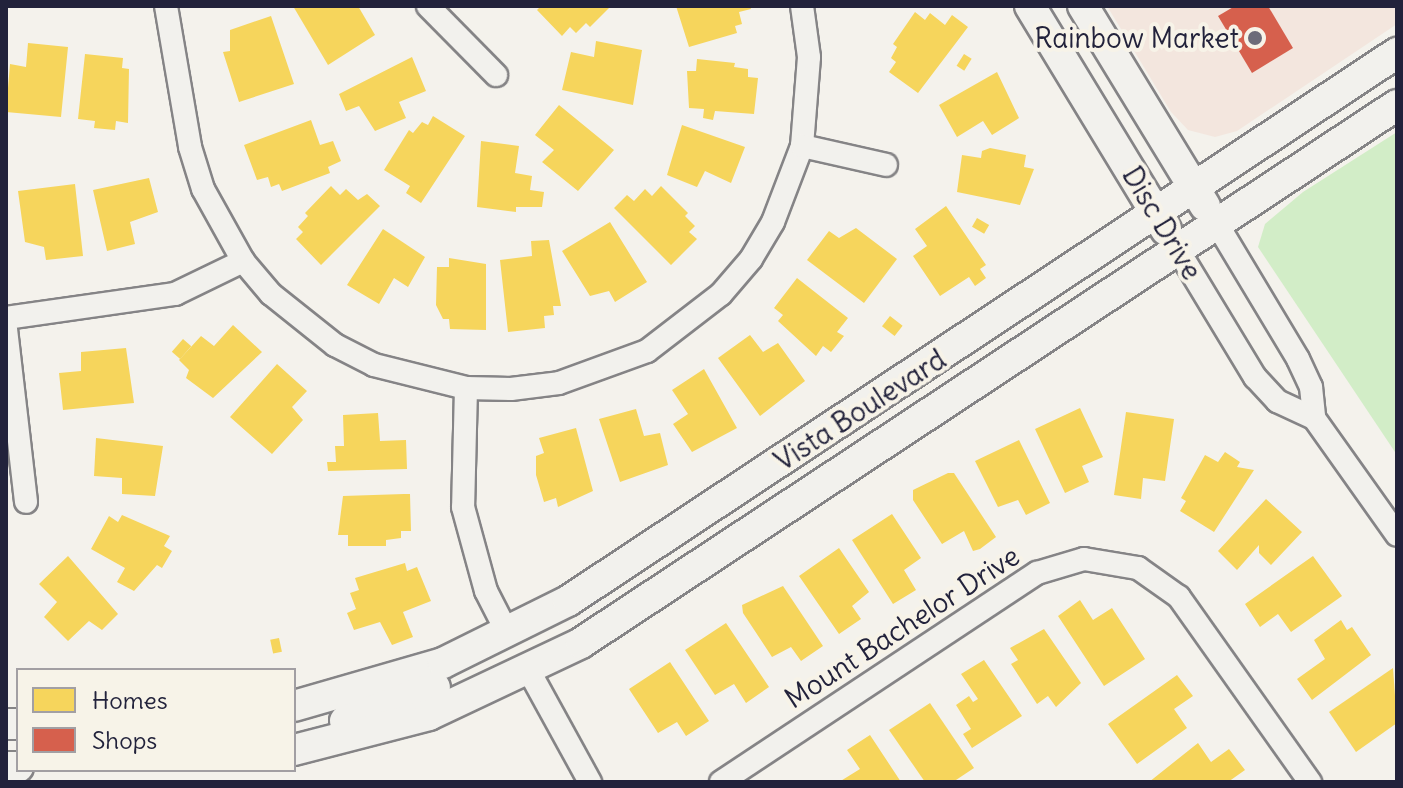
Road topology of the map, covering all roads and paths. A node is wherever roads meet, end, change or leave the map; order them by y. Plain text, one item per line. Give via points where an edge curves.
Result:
1 (166, 6) edge
2 (428, 6) edge
3 (802, 6) edge
4 (1030, 6) edge
5 (1083, 6) edge
6 (1397, 53) edge
7 (496, 75) dead end
8 (1397, 105) edge
9 (802, 146) junction
10 (886, 165) dead end
11 (1194, 189) junction
12 (1157, 214) junction
13 (1217, 224) junction
14 (1178, 250) junction
15 (243, 261) junction
16 (6, 318) edge
17 (6, 329) edge
18 (466, 388) junction
19 (1314, 418) junction
20 (26, 502) dead end
21 (1397, 535) edge
22 (508, 634) junction
23 (529, 671) junction
24 (296, 706) edge
25 (296, 748) edge
26 (296, 748) edge
27 (590, 782) edge
28 (721, 782) edge
29 (1310, 782) edge

1 - 15 street via 190,147 203,189
2 - 7 street
3 - 9 street via 809,57
4 - 12 main road, Disc Drive
5 - 11 main road, Disc Drive
6 - 11 main road, Vista Boulevard
8 - 13 main road, Vista Boulevard
9 - 10 street
9 - 18 street via 773,222 751,259 685,326 604,370 559,383
11 - 12 main road, Vista Boulevard
11 - 13 main road, Disc Drive
12 - 14 main road, Disc Drive
12 - 22 main road, Vista Boulevard via 580,593
13 - 14 main road, Vista Boulevard
13 - 19 street, Disc Drive via 1298,359 1311,387
14 - 19 street, Disc Drive via 1255,377 1277,401
14 - 23 main road, Vista Boulevard via 716,557
15 - 16 street via 175,294
15 - 18 street via 271,294 335,345 418,379
17 - 20 street
18 - 22 street via 463,507 486,591
19 - 21 street, Disc Drive
22 - 24 main road, Vista Boulevard via 379,685
22 - 25 main road via 513,655 330,727
23 - 26 main road, Vista Boulevard via 429,715
23 - 27 street
28 - 29 street, Mount Bachelor Drive via 1037,573 1084,559 1138,568 1179,597

